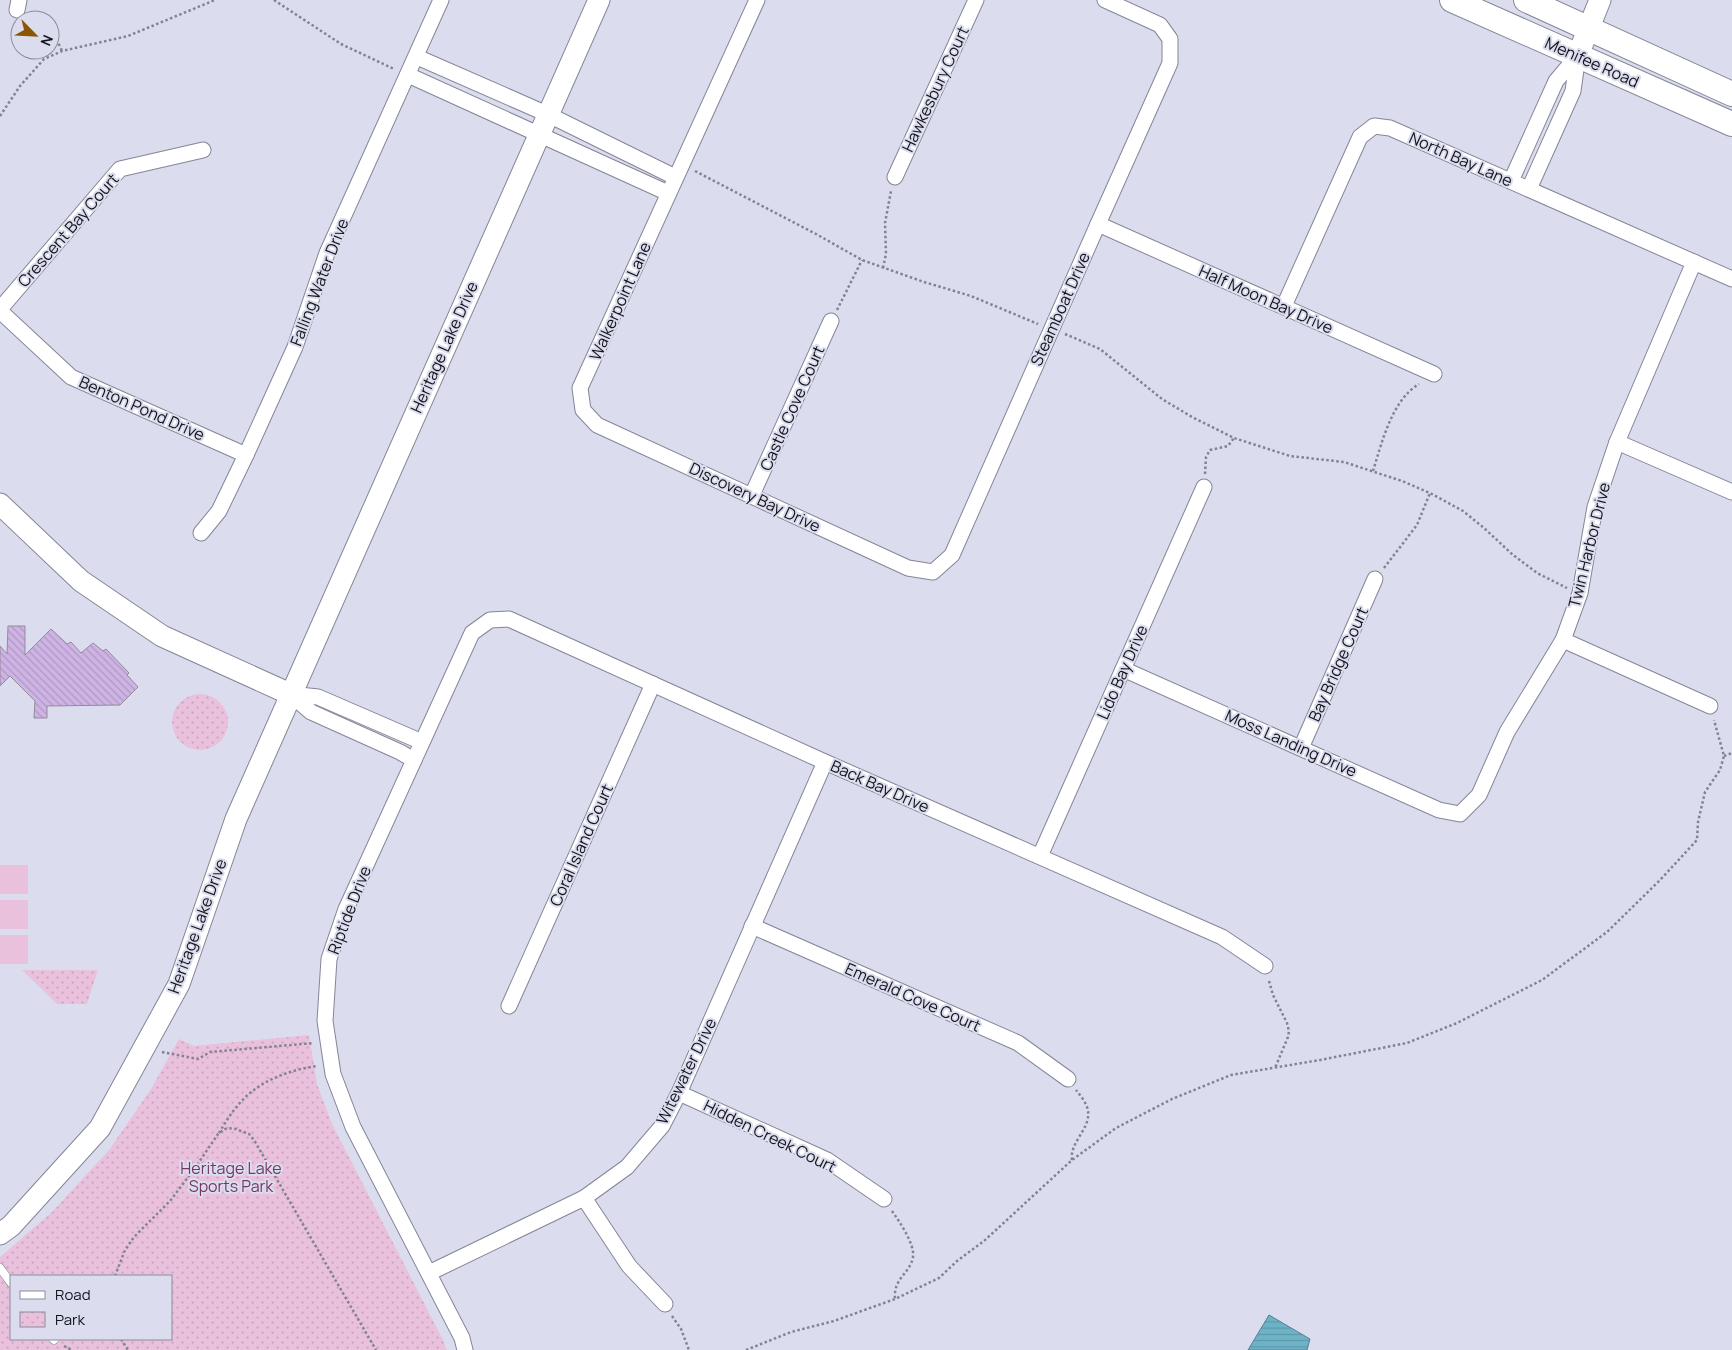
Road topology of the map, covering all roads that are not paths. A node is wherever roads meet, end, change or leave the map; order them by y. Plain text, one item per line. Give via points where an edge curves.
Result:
1 (441, 0) edge
2 (599, 0) edge
3 (757, 0) edge
4 (976, 0) edge
5 (1105, 0) edge
6 (1452, 0) edge
7 (1526, 0) edge
8 (1600, 0) edge
9 (1589, 28) junction
10 (1578, 55) junction
11 (417, 57) junction
12 (408, 75) junction
13 (1732, 94) edge
14 (547, 114) junction
15 (1732, 124) edge
16 (538, 134) junction
17 (203, 150) dead end
18 (678, 171) junction
19 (895, 177) road end
20 (1511, 181) junction
21 (1529, 189) junction
22 (668, 193) junction
23 (1098, 224) junction
24 (1694, 262) junction
25 (1732, 279) edge
26 (1284, 306) junction
27 (0, 310) edge
28 (831, 321) road end
29 (1434, 374) road end
30 (583, 410) joint
31 (1617, 442) junction
32 (246, 455) junction
33 (1204, 488) road end
34 (1732, 492) edge
35 (752, 495) junction
36 (5, 511) edge
37 (202, 533) dead end
38 (933, 572) joint
39 (1375, 580) road end
40 (490, 620) joint
41 (1563, 640) junction
42 (1123, 669) junction
43 (654, 684) junction
44 (290, 694) junction
45 (1710, 706) road end
46 (422, 742) junction
47 (1301, 748) junction
48 (414, 760) junction
49 (825, 762) junction
50 (1460, 814) joint
51 (1040, 856) junction
52 (752, 926) junction
53 (1265, 966) road end
54 (509, 1006) dead end
55 (1068, 1078) road end
56 (679, 1093) junction
57 (584, 1198) junction
58 (884, 1199) road end
59 (0, 1234) edge
60 (0, 1268) edge
61 (429, 1273) junction
62 (10, 1282) edge
63 (664, 1304) road end
64 (465, 1350) edge

1 - 11 street, Falling Water Drive
2 - 14 street, Heritage Lake Drive
3 - 18 street, Walkerpoint Lane
4 - 19 street, Hawkesbury Court
5 - 23 street, Steamboat Drive via 1160,25 1170,39 1170,63
6 - 10 main road, Menifee Road
7 - 9 main road, Menifee Road
8 - 9 street
9 - 10 street
9 - 13 main road, Menifee Road
10 - 15 main road, Menifee Road
10 - 20 street via 1556,81
10 - 21 street via 1573,91
11 - 12 street, Falling Water Drive
11 - 14 street
12 - 16 street
12 - 32 street, Falling Water Drive via 327,254 295,347
14 - 16 street, Heritage Lake Drive
14 - 18 street
16 - 22 street
16 - 44 street, Heritage Lake Drive
17 - 27 street, Crescent Bay Court via 120,169
18 - 22 street, Walkerpoint Lane
20 - 21 street, North Bay Lane
20 - 26 street, North Bay Lane via 1390,128 1374,126 1360,138
21 - 24 street, North Bay Lane
22 - 30 street, Walkerpoint Lane via 580,388
23 - 26 street, Half Moon Bay Drive
23 - 38 street, Steamboat Drive via 952,555
24 - 25 street, North Bay Lane
24 - 31 street, Twin Harbor Drive
26 - 29 street, Half Moon Bay Drive
27 - 32 street, Benton Pond Drive via 71,377
28 - 35 street, Castle Cove Court
30 - 35 street, Discovery Bay Drive via 597,425
31 - 34 street
31 - 41 street, Twin Harbor Drive via 1595,507 1580,593
32 - 37 street, Falling Water Drive via 219,511
33 - 42 street, Lido Bay Drive
35 - 38 street, Discovery Bay Drive via 908,568
36 - 44 street via 81,581 162,636
39 - 47 street, Bay Bridge Court
40 - 43 street, Back Bay Drive via 509,619
40 - 46 street, Riptide Drive via 472,633
41 - 45 street
41 - 50 street, Twin Harbor Drive via 1506,732 1478,795
42 - 47 street, Moss Landing Drive
42 - 51 street, Lido Bay Drive
43 - 49 street, Back Bay Drive
43 - 54 street, Coral Island Court
44 - 46 street via 318,697
44 - 48 street via 311,712
44 - 59 street, Heritage Lake Drive via 236,819 179,984 100,1128 11,1226
46 - 48 street, Riptide Drive
47 - 50 street, Moss Landing Drive via 1439,810
48 - 61 street, Riptide Drive via 346,909 329,959 325,1021 332,1074 353,1127
49 - 51 street, Back Bay Drive
49 - 52 street, Witewater Drive
51 - 53 street, Back Bay Drive via 1222,937
52 - 55 street, Emerald Cove Court via 1018,1043
52 - 56 street, Witewater Drive
56 - 57 street, Witewater Drive via 662,1126 627,1167
56 - 58 street, Hidden Creek Court via 827,1160
57 - 61 street, Witewater Drive
57 - 63 street via 628,1266
60 - 62 lane
61 - 64 street, Riptide Drive

